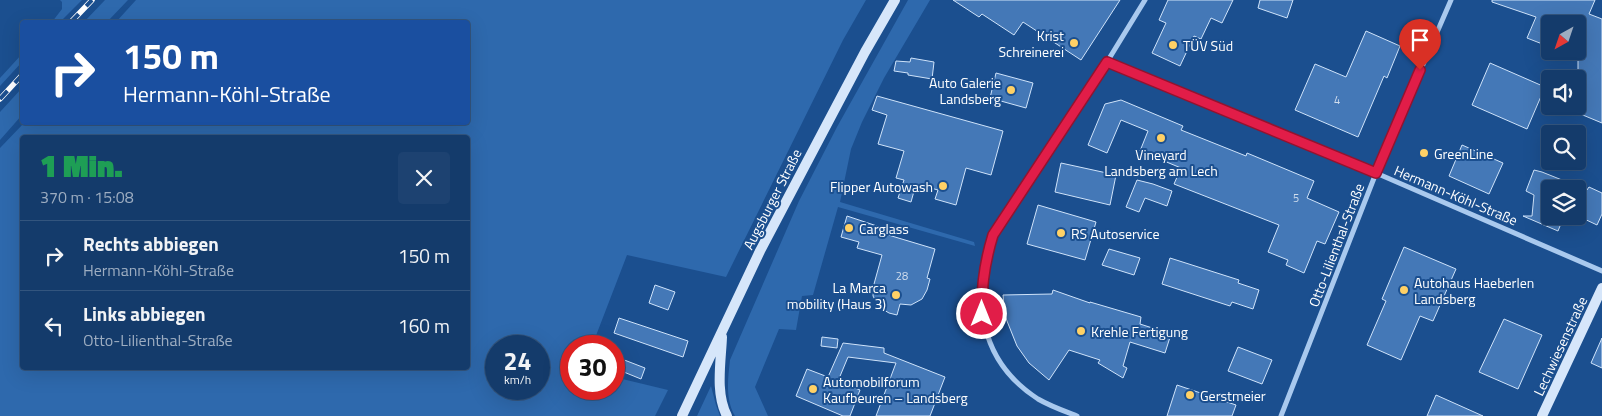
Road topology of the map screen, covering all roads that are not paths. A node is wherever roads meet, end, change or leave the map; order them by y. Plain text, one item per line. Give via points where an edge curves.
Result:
1 (895, 0) edge
2 (1145, 0) edge
3 (1450, 0) edge
4 (1107, 62) junction
5 (1376, 173) junction
6 (1602, 270) edge
7 (1602, 288) edge
8 (723, 331) junction
9 (682, 416) edge
10 (727, 416) edge
11 (1077, 416) edge
12 (1281, 416) edge
13 (1542, 416) edge

1 - 8 main road, Augsburger Straße via 804,166
2 - 4 street
3 - 5 street, Otto-Lilienthal-Straße
4 - 5 street, Hermann-Köhl-Straße
4 - 11 street via 993,235 986,256 981,294 987,336 1000,364 1039,399
5 - 6 street, Hermann-Köhl-Straße
5 - 12 street, Otto-Lilienthal-Straße
7 - 13 main road, Lechwiesenstraße
8 - 9 main road, Augsburger Straße
8 - 10 main road via 720,386

